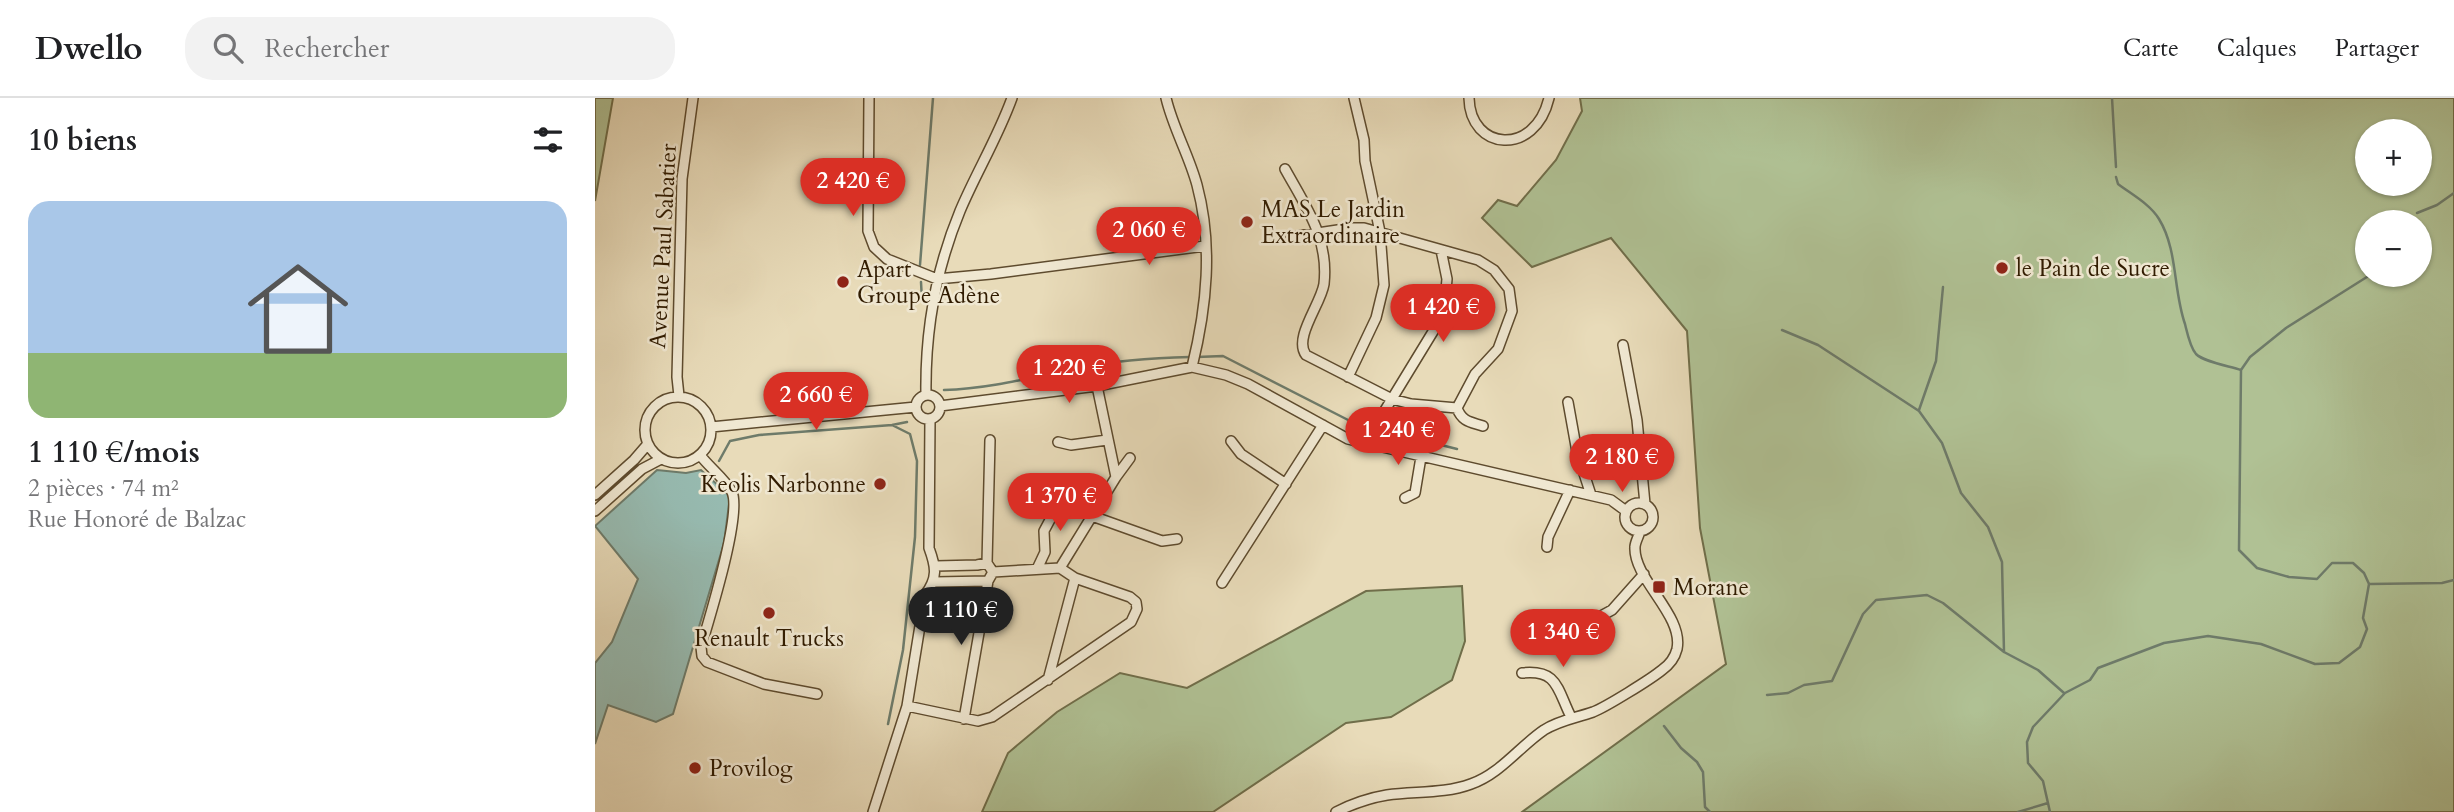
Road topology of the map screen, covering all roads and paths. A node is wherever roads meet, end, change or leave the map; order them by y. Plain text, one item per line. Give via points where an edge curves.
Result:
1 (693, 98) edge
2 (869, 98) edge
3 (1012, 98) edge
4 (1166, 98) edge
5 (1354, 98) edge
6 (1468, 98) edge
7 (1549, 98) edge
8 (1285, 169) dead end
9 (1380, 232) junction
10 (1320, 233) junction
11 (1291, 237) dead end
12 (1205, 246) junction
13 (1441, 250) junction
14 (937, 279) junction
15 (1623, 345) dead end
16 (1192, 363) junction
17 (1348, 377) junction
18 (1097, 386) junction
19 (679, 396) junction
20 (926, 396) junction
21 (1392, 400) junction
22 (1568, 402) dead end
23 (940, 406) junction
24 (916, 407) junction
25 (1457, 408) junction
26 (929, 419) junction
27 (1323, 425) junction
28 (1483, 426) dead end
29 (711, 427) junction
30 (990, 440) dead end
31 (1107, 440) junction
32 (1231, 441) dead end
33 (1058, 442) dead end
34 (1365, 443) junction
35 (647, 444) junction
36 (700, 455) junction
37 (1422, 457) junction
38 (1131, 458) dead end
39 (661, 459) junction
40 (1116, 477) junction
41 (1286, 484) junction
42 (1054, 488) dead end
43 (1570, 490) junction
44 (595, 495) edge
45 (1591, 495) junction
46 (1405, 498) dead end
47 (1645, 504) junction
48 (595, 510) edge
49 (1626, 511) junction
50 (1092, 516) junction
51 (1640, 531) junction
52 (1177, 539) dead end
53 (1547, 547) dead end
54 (987, 563) junction
55 (936, 566) junction
56 (1060, 568) junction
57 (1037, 569) junction
58 (1644, 574) junction
59 (991, 576) junction
60 (1075, 578) junction
61 (935, 582) junction
62 (1222, 583) dead end
63 (1601, 616) dead end
64 (1522, 673) dead end
65 (1048, 680) junction
66 (817, 694) dead end
67 (907, 706) junction
68 (1571, 717) junction
69 (964, 719) junction
70 (873, 812) edge
71 (1336, 812) edge

1 - 19 street, Avenue Paul Sabatier via 682,179
2 - 14 street via 868,232 874,247 887,259
3 - 14 street via 960,211
4 - 12 street via 1197,184 1206,225
5 - 9 street
6 - 7 street via 1478,126 1508,141 1530,134
8 - 10 street
9 - 10 street via 1351,228
9 - 13 street
9 - 17 street via 1381,300
10 - 11 street
10 - 17 street via 1324,282 1301,346 1306,355
12 - 14 street
12 - 16 street via 1205,299
13 - 21 street via 1447,279 1445,301 1437,325
13 - 25 street via 1495,270 1509,289 1512,311 1498,349 1475,374
14 - 20 street
15 - 47 street via 1637,420
16 - 18 street
16 - 27 street via 1248,384
17 - 21 street
18 - 23 street
18 - 31 street
19 - 29 street via 704,409
19 - 35 street via 668,397 650,411 645,422
20 - 23 street via 934,397
20 - 24 street
21 - 25 street
21 - 34 street
22 - 45 street
23 - 26 street
24 - 26 street via 919,415
24 - 29 street
25 - 28 street via 1465,421
26 - 55 street via 929,548
27 - 34 street
27 - 41 street
29 - 36 street via 707,447
30 - 54 street
31 - 33 street via 1071,445
31 - 40 street
32 - 41 street via 1241,454
34 - 37 street
35 - 39 street
35 - 44 street
36 - 39 street via 681,463
36 - 66 street via 731,491 735,503 702,656 764,684
37 - 43 street
37 - 46 street via 1415,493
38 - 40 street
39 - 48 street via 642,469
40 - 50 street
41 - 62 street
42 - 57 street via 1052,516 1044,531 1045,552
43 - 45 street
43 - 53 street
45 - 49 street via 1611,500
47 - 49 street via 1636,503
47 - 51 street via 1653,518 1647,529
49 - 51 street via 1627,525
50 - 52 street via 1162,541
50 - 56 street
51 - 58 street via 1635,547
54 - 55 street
54 - 59 street
55 - 61 street
56 - 57 street
56 - 60 street
57 - 59 street
58 - 63 street
58 - 68 street via 1676,629 1677,649 1672,660 1595,711
59 - 61 street
59 - 69 street
60 - 65 street
60 - 65 street via 1130,597 1137,609 1131,622
61 - 67 street via 925,594
64 - 68 street via 1538,671 1551,677
65 - 69 street via 992,717
67 - 69 street
67 - 70 street
68 - 71 street via 1542,731 1475,783 1386,795

